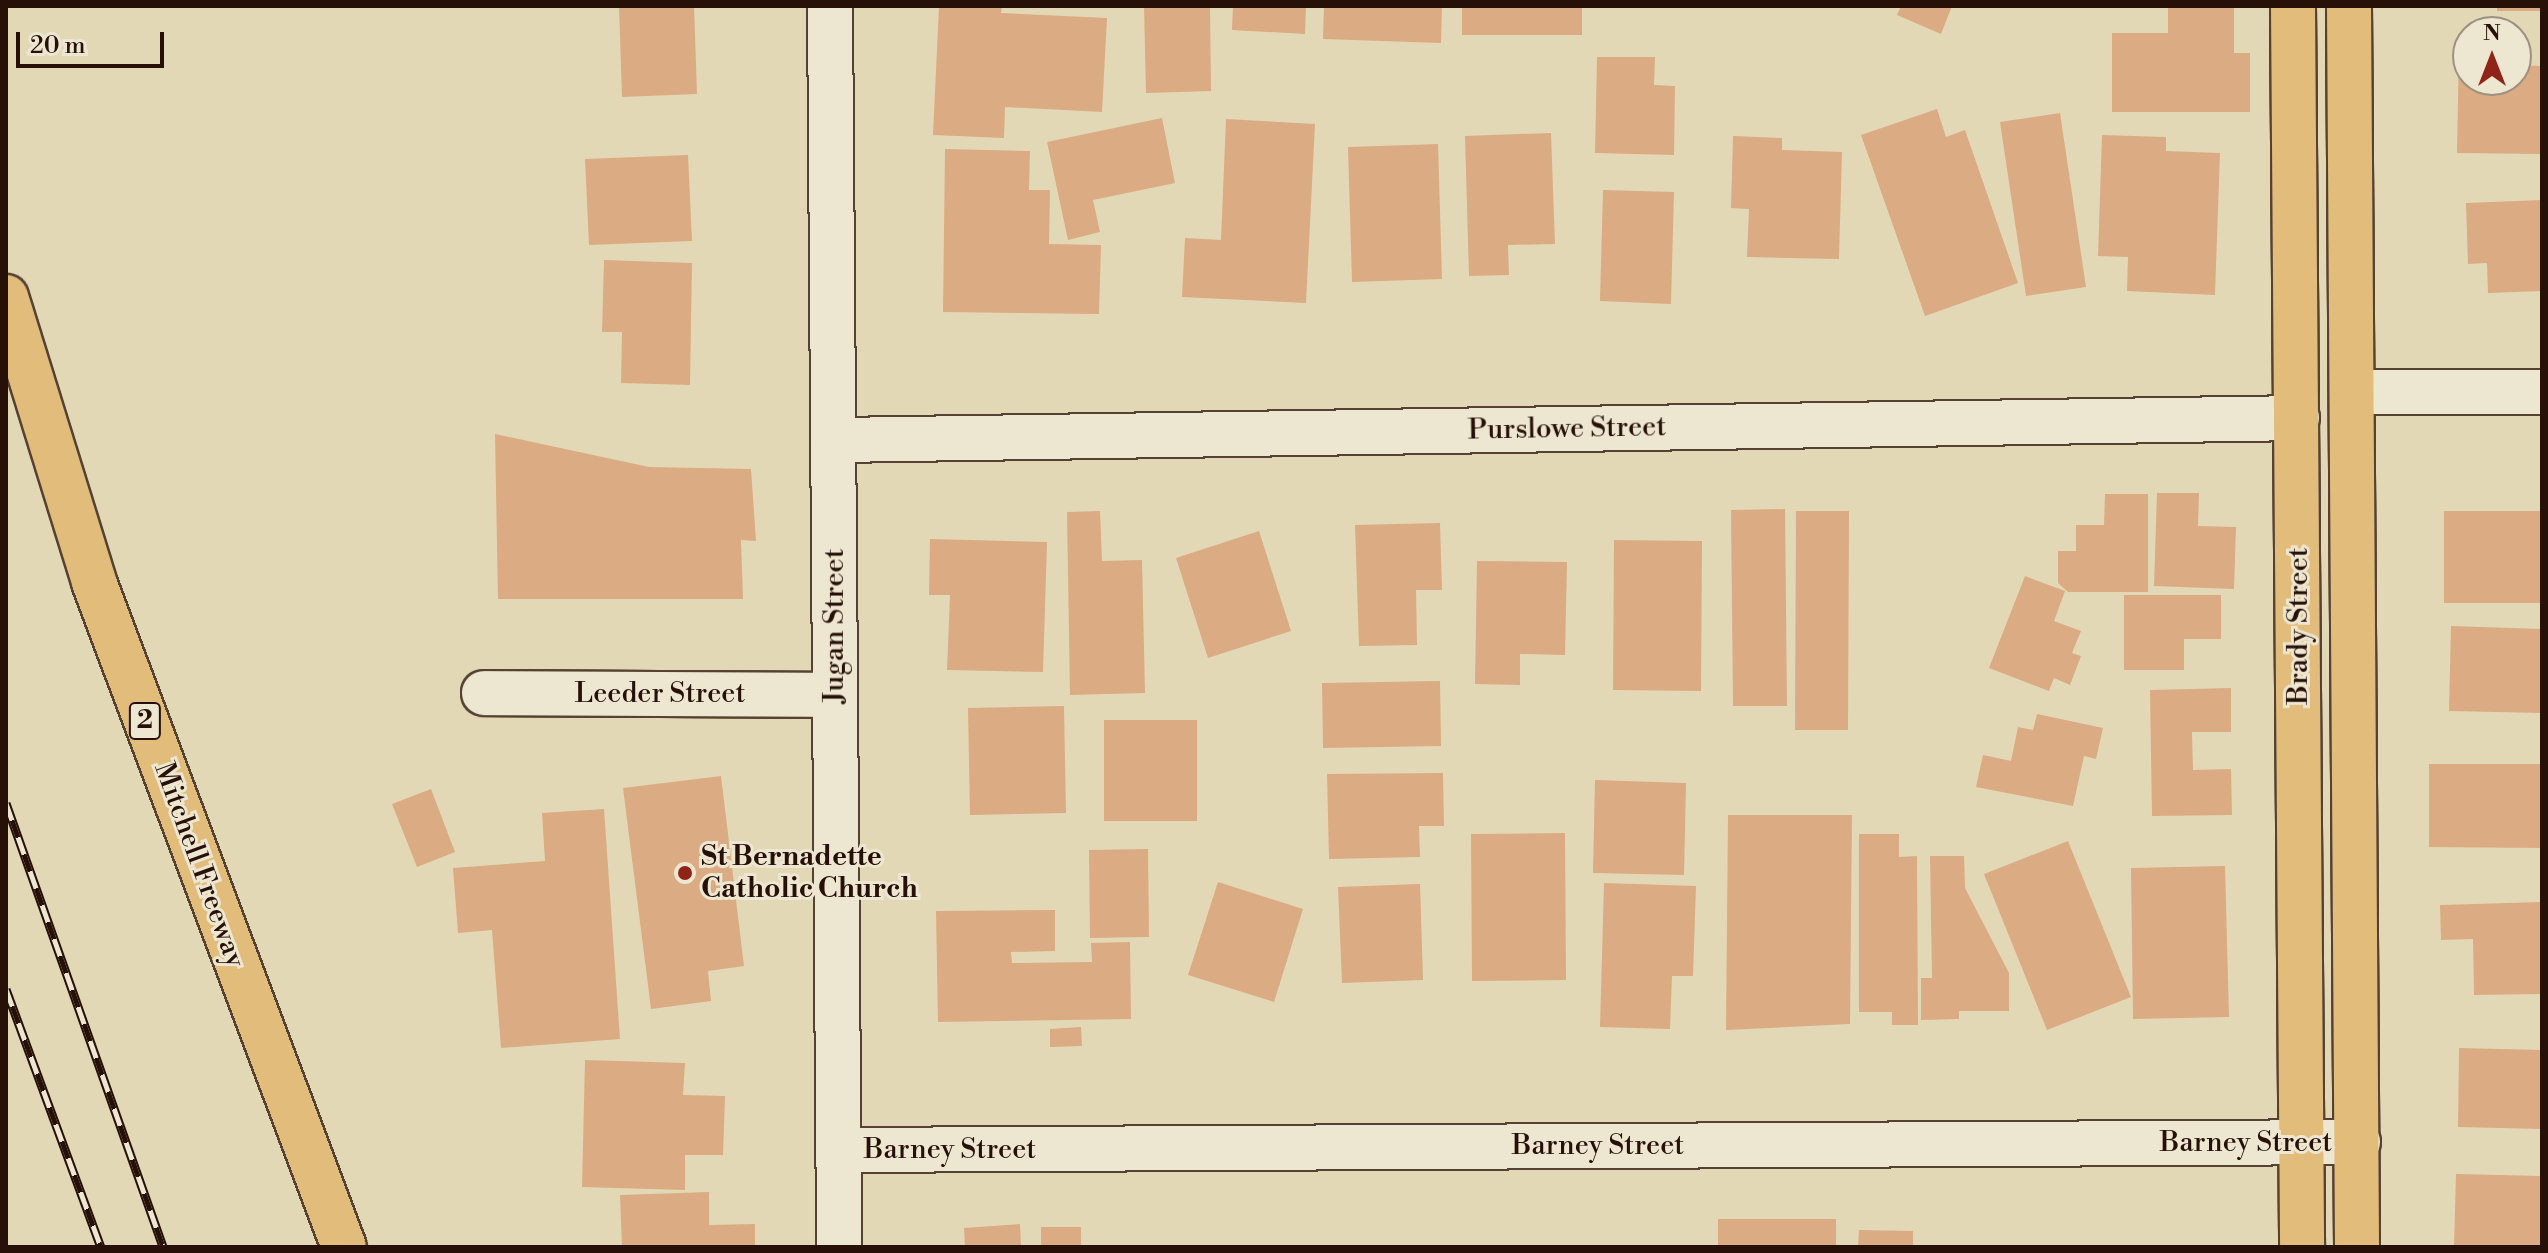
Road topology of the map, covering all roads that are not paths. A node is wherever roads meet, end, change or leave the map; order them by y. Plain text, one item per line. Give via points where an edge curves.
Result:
1 (830, 6) edge
2 (2293, 6) edge
3 (2349, 6) edge
4 (6, 297) edge
5 (2353, 392) junction
6 (2542, 392) edge
7 (2297, 418) junction
8 (837, 440) junction
9 (484, 693) dead end
10 (835, 695) junction
11 (2301, 1142) junction
12 (2358, 1142) junction
13 (839, 1150) junction
14 (344, 1247) edge
15 (839, 1247) edge
16 (2302, 1247) edge
17 (2357, 1247) edge

1 - 8 street, Jugan Street
2 - 7 main road, Brady Street
3 - 5 main road, Brady Street
4 - 14 main road, Mitchell Freeway / 2 via 94,582
5 - 6 street
5 - 12 main road, Brady Street
7 - 8 street, Purslowe Street
7 - 11 main road, Brady Street
8 - 10 street, Jugan Street
9 - 10 street, Leeder Street
10 - 13 street, Jugan Street
11 - 12 street, Barney Street
11 - 13 street, Barney Street
11 - 16 main road, Brady Street
12 - 17 main road, Brady Street
13 - 15 street, Jugan Street

